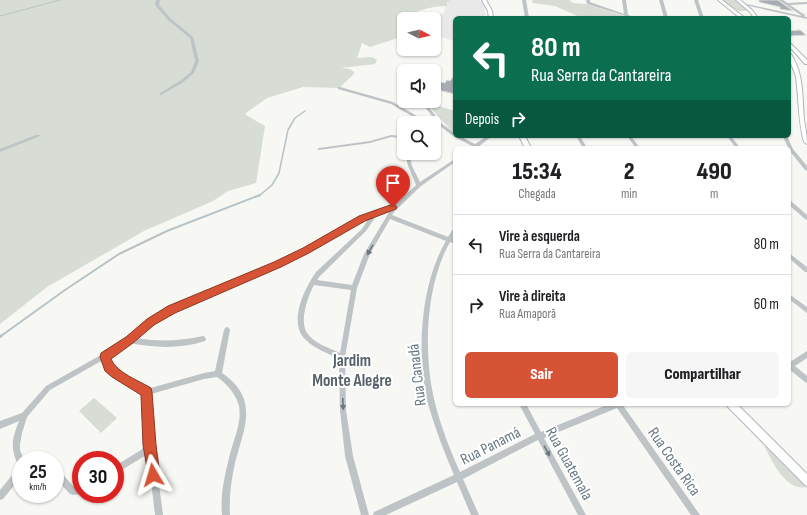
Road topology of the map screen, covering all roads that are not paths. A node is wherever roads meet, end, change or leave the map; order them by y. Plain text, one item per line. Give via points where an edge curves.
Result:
1 (158, 0) edge
2 (484, 0) edge
3 (524, 0) edge
4 (624, 0) edge
5 (661, 0) edge
6 (696, 0) edge
7 (720, 0) edge
8 (738, 0) edge
9 (781, 0) edge
10 (588, 2) edge
11 (807, 3) edge
12 (742, 4) junction
13 (787, 4) junction
14 (732, 11) junction
15 (750, 11) junction
16 (626, 15) junction
17 (491, 16) edge
18 (527, 16) edge
19 (629, 16) edge
20 (665, 16) edge
21 (701, 16) edge
22 (739, 16) edge
23 (754, 16) edge
24 (757, 16) edge
25 (807, 18) edge
26 (791, 45) edge
27 (791, 58) edge
28 (805, 58) edge
29 (807, 63) edge
30 (339, 88) dead end
31 (161, 94) dead end
32 (414, 116) edge
33 (441, 126) edge
34 (453, 134) edge
35 (38, 136) dead end
36 (397, 137) edge
37 (459, 138) edge
38 (487, 138) edge
39 (807, 142) edge
40 (472, 146) edge
41 (475, 146) edge
42 (319, 149) dead end
43 (791, 149) edge
44 (0, 151) edge
45 (409, 160) edge
46 (453, 161) edge
47 (807, 169) edge
48 (419, 186) junction
49 (791, 204) edge
50 (398, 205) junction
51 (374, 214) junction
52 (389, 216) junction
53 (807, 218) edge
54 (453, 233) edge
55 (448, 240) junction
56 (453, 241) edge
57 (791, 257) edge
58 (807, 270) edge
59 (312, 282) junction
60 (354, 288) junction
61 (791, 298) edge
62 (807, 310) edge
63 (227, 330) dead end
64 (203, 339) dead end
65 (130, 340) junction
66 (807, 354) edge
67 (105, 357) junction
68 (342, 357) junction
69 (791, 365) edge
70 (791, 367) edge
71 (218, 374) junction
72 (807, 380) edge
73 (147, 392) junction
74 (523, 406) edge
75 (613, 406) edge
76 (619, 406) edge
77 (735, 406) edge
78 (24, 415) junction
79 (0, 425) edge
80 (539, 436) junction
81 (150, 445) junction
82 (16, 451) edge
83 (124, 465) edge
84 (459, 477) junction
85 (807, 481) edge
86 (12, 482) edge
87 (64, 482) edge
88 (72, 490) edge
89 (0, 496) edge
90 (158, 515) edge
91 (226, 515) edge
92 (365, 515) edge
93 (377, 515) edge
94 (475, 515) edge
95 (582, 515) edge
96 (696, 515) edge

1 - 31 street via 157,5 169,19 192,38 196,61 193,72
2 - 17 main road
3 - 18 street
4 - 16 street
5 - 20 street
6 - 21 street
7 - 14 main road
8 - 12 main road
9 - 13 street
10 - 16 street
11 - 13 street
12 - 15 main road
12 - 25 street
13 - 25 street
14 - 15 main road
14 - 22 main road
15 - 23 main road
15 - 24 main road
16 - 19 street
26 - 28 main road
27 - 39 main road via 798,69 801,122
28 - 29 main road
30 - 32 street via 387,101
33 - 34 street
35 - 44 street
36 - 42 street
37 - 40 street
38 - 41 street
43 - 47 street
45 - 48 street
46 - 48 street
48 - 50 street
49 - 53 street
50 - 51 street
50 - 52 street
51 - 59 street via 364,230 328,263
51 - 65 street via 278,264 171,310 150,322
52 - 55 street
52 -> 60 street via 367,254
54 - 55 street, Rua Canadá
55 - 56 street
55 - 84 street, Rua Canadá via 438,260 428,297 426,355 429,391 437,424
57 - 58 street
59 - 60 street
59 - 68 street via 301,318 302,327 306,335 316,343
60 - 68 street
61 - 62 street
63 - 71 street
64 - 65 street via 162,345
65 - 67 street
66 - 69 street
67 - 73 street via 109,367 116,373
67 - 78 street via 48,388
68 -> 92 street via 343,410 349,456
70 - 72 street
71 - 73 street
71 - 91 street via 234,386 243,410 243,421 224,500
73 - 81 street
74 - 80 street, Rua Guatemala
75 - 80 street, Rua Panamá
76 - 96 street, Rua Costa Rica
77 - 85 main road
78 - 79 street
78 - 82 street via 16,443
80 - 84 street, Rua Panamá
80 -> 95 street, Rua Guatemala
81 - 83 street via 144,453
81 - 90 street
84 - 93 street, Rua Panamá
84 - 94 street, Rua Canadá
86 - 89 street
87 - 88 street

